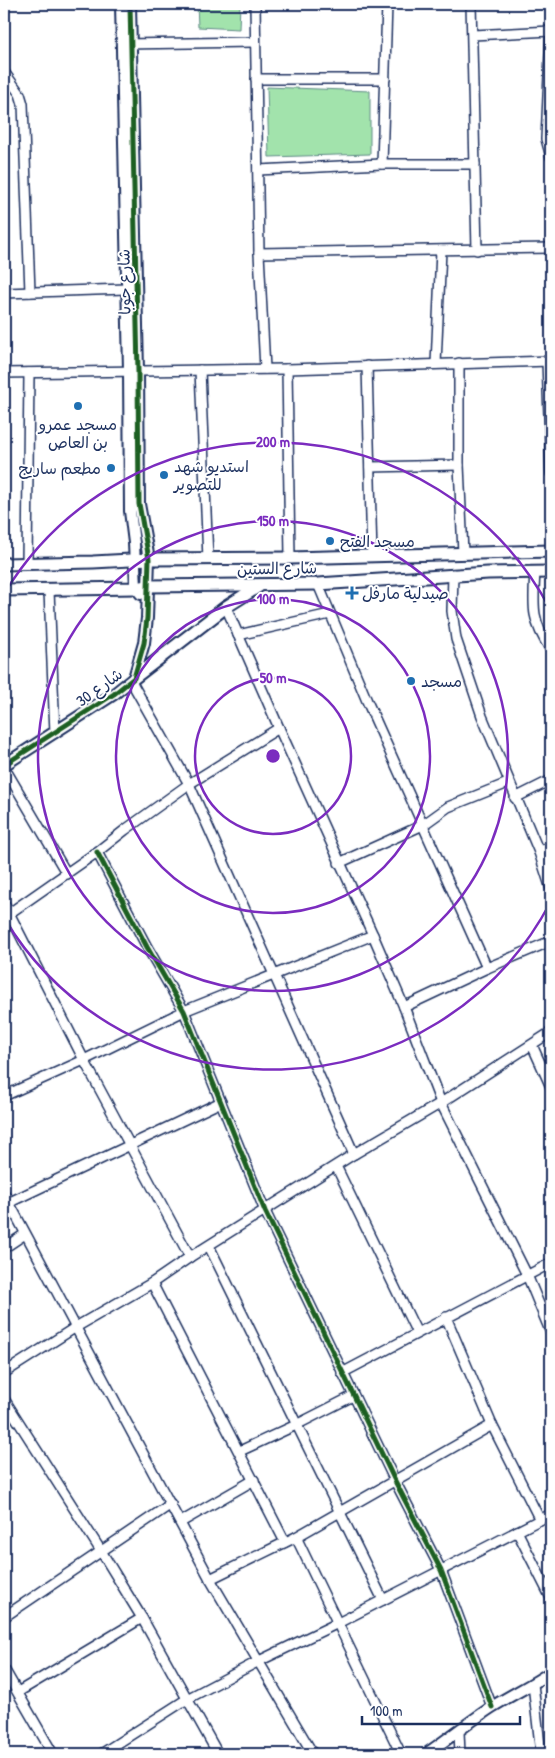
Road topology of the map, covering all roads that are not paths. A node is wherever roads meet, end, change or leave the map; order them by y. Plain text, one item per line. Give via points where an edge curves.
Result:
1 (121, 4) edge
2 (130, 4) edge
3 (255, 4) edge
4 (387, 4) edge
5 (471, 4) edge
6 (551, 32) edge
7 (473, 35) junction
8 (255, 42) junction
9 (126, 44) junction
10 (4, 72) edge
11 (256, 79) junction
12 (384, 79) junction
13 (551, 157) edge
14 (382, 164) junction
15 (475, 164) junction
16 (258, 170) junction
17 (130, 230) junction
18 (551, 248) edge
19 (441, 250) junction
20 (477, 250) junction
21 (259, 253) junction
22 (126, 289) junction
23 (4, 292) edge
24 (30, 292) junction
25 (549, 361) edge
26 (459, 363) junction
27 (436, 364) junction
28 (367, 366) junction
29 (265, 369) junction
30 (287, 369) junction
31 (200, 370) junction
32 (134, 371) junction
33 (4, 373) edge
34 (29, 373) junction
35 (460, 465) junction
36 (370, 467) junction
37 (551, 473) edge
38 (551, 551) edge
39 (464, 552) junction
40 (372, 556) junction
41 (290, 558) junction
42 (149, 559) junction
43 (208, 559) junction
44 (135, 560) junction
45 (4, 564) edge
46 (27, 564) junction
47 (535, 572) junction
48 (551, 572) edge
49 (453, 574) junction
50 (318, 584) junction
51 (261, 585) junction
52 (148, 586) junction
53 (136, 588) junction
54 (4, 590) edge
55 (49, 591) junction
56 (148, 602) junction
57 (226, 607) junction
58 (330, 614) junction
59 (238, 634) junction
60 (551, 650) edge
61 (132, 680) junction
62 (278, 728) junction
63 (55, 733) junction
64 (4, 766) edge
65 (551, 780) edge
66 (508, 783) junction
67 (189, 784) junction
68 (515, 798) junction
69 (423, 825) junction
70 (551, 846) edge
71 (98, 852) junction
72 (538, 852) junction
73 (339, 863) junction
74 (67, 874) junction
75 (551, 888) edge
76 (4, 903) edge
77 (7, 915) edge
78 (373, 935) junction
79 (551, 942) edge
80 (487, 968) junction
81 (275, 975) junction
82 (404, 1007) junction
83 (184, 1011) junction
84 (551, 1032) edge
85 (532, 1045) junction
86 (84, 1060) junction
87 (551, 1087) edge
88 (4, 1096) edge
89 (221, 1102) junction
90 (441, 1103) junction
91 (130, 1146) junction
92 (354, 1154) junction
93 (336, 1166) junction
94 (4, 1193) edge
95 (10, 1202) junction
96 (265, 1211) junction
97 (25, 1234) junction
98 (209, 1246) junction
99 (4, 1248) edge
100 (190, 1257) junction
101 (551, 1263) edge
102 (526, 1275) junction
103 (152, 1282) junction
104 (446, 1317) junction
105 (76, 1327) junction
106 (551, 1332) edge
107 (417, 1333) junction
108 (4, 1373) edge
109 (342, 1373) junction
110 (353, 1396) junction
111 (4, 1399) edge
112 (296, 1425) junction
113 (492, 1425) junction
114 (240, 1451) junction
115 (254, 1480) junction
116 (394, 1481) junction
117 (172, 1504) junction
118 (340, 1511) junction
119 (551, 1514) edge
120 (540, 1520) junction
121 (181, 1522) junction
122 (517, 1531) junction
123 (296, 1537) junction
124 (285, 1542) junction
125 (101, 1551) junction
126 (441, 1570) junction
127 (210, 1579) junction
128 (551, 1598) edge
129 (383, 1600) junction
130 (4, 1617) edge
131 (142, 1618) junction
132 (338, 1623) junction
133 (259, 1661) junction
134 (4, 1669) edge
135 (551, 1672) edge
136 (533, 1684) junction
137 (18, 1692) junction
138 (187, 1699) junction
139 (492, 1707) junction
140 (459, 1732) junction
141 (53, 1754) edge
142 (101, 1754) edge
143 (218, 1754) edge
144 (313, 1754) edge
145 (401, 1754) edge
146 (426, 1754) edge
147 (460, 1754) edge
148 (541, 1754) edge

1 - 9 street, شارع جوبا
2 - 9 street, شارع جوبا
3 - 8 street
4 - 12 street
5 - 7 street
6 - 7 street
6 - 13 street via 546,139
7 - 15 street
8 - 9 street
8 - 11 street
9 - 17 street, شارع جوبا
10 - 24 street via 20,94 23,104
11 - 12 street
11 - 16 street
12 - 14 street
14 - 15 street
14 - 16 street
15 - 20 street
16 - 21 street
17 - 22 street, شارع جوبا
17 - 32 street, شارع جوبا
18 - 20 street
19 - 20 street
19 - 21 street
19 - 27 street
21 - 29 street
22 - 24 street
22 - 32 street, شارع جوبا
23 - 24 street
25 - 26 street
25 - 37 street
26 - 27 street
26 - 35 street
27 - 28 street
28 - 30 street
28 - 36 street
29 - 30 street
29 - 31 street
30 - 41 street
31 - 32 street
31 - 43 street
32 - 34 street
32 - 42 street, شارع جوبا via 139,504
32 - 44 street, شارع جوبا via 130,511
33 - 34 street
34 - 46 street
35 - 36 street
35 - 39 street
36 - 40 street
38 - 39 main road, شارع الستين
39 - 40 main road, شارع الستين
40 - 41 main road, شارع الستين
41 - 43 main road, شارع الستين
42 - 43 main road, شارع الستين
42 - 44 main road, شارع الستين
42 - 52 street, شارع 30
44 - 46 main road, شارع الستين
44 - 53 street, شارع جوبا
45 - 46 main road, شارع الستين
47 - 48 main road, شارع الستين
47 - 49 main road, شارع الستين
47 - 60 street via 535,622
49 - 50 main road, شارع الستين
49 - 66 street via 452,611 456,639
50 - 51 main road, شارع الستين
50 - 58 street
51 - 52 main road, شارع الستين
51 - 57 main road
52 - 53 main road, شارع الستين
52 - 56 street, شارع 30
53 - 55 main road, شارع الستين
53 - 56 street
54 - 55 main road, شارع الستين
55 - 63 street
56 - 61 street, شارع 30 via 144,643
57 - 59 street
57 - 61 main road
58 - 59 street
58 - 69 street
59 - 62 street
61 - 63 street, شارع 30
61 - 67 street
62 - 67 street
62 - 73 street
63 - 64 street, شارع 30
64 - 74 street
65 - 68 street
66 - 68 street
66 - 69 street via 448,807
67 - 71 street
67 - 81 street
68 - 72 street
69 - 73 street
69 - 80 street
70 - 72 street
71 - 74 street
71 - 83 street
72 - 75 street
73 - 78 street
74 - 77 street
76 - 77 street
77 - 86 street
78 - 81 street
78 - 82 street
79 - 80 street
80 - 82 street
81 - 83 street
81 - 92 street
82 - 90 street
83 - 86 street
83 - 89 street
84 - 85 street
85 - 87 street
85 - 90 street
86 - 88 street
86 - 91 street
89 - 91 street
89 - 96 street
90 - 92 street
90 - 102 street
91 - 95 street
91 - 100 street
92 - 93 street
93 - 96 street
93 - 107 street
94 - 95 street
95 - 97 street
96 - 98 street
96 - 109 street
97 - 99 street
97 - 105 street
98 - 100 street
98 - 112 street
100 - 103 street
101 - 102 street
102 - 104 street
102 - 106 street
103 - 105 street
103 - 114 street
104 - 107 street
104 - 113 street
105 - 108 street
105 - 117 street
107 - 109 street
109 - 110 street
110 - 112 street
110 - 116 street
111 - 125 street
112 - 114 street
112 - 118 street
113 - 116 street
113 - 120 street
114 - 115 street
115 - 121 street
115 - 124 street
116 - 118 street
116 - 126 street
117 - 121 street
117 - 125 street
118 - 123 street
118 - 129 street
119 - 120 street
120 - 122 street
121 - 127 street
122 - 126 street
122 - 128 street
123 - 124 street
123 - 132 street
124 - 127 street
125 - 130 street
125 - 131 street
126 - 129 street
126 - 139 street
127 - 133 street
129 - 132 street
131 - 137 street
131 - 138 street
132 - 133 street
132 - 145 street
133 - 138 street
133 - 144 street
134 - 137 street
135 - 136 street
136 - 139 street
136 - 148 street
137 - 141 street
138 - 142 street
138 - 143 street
139 - 140 street
140 - 146 street
140 - 147 street

